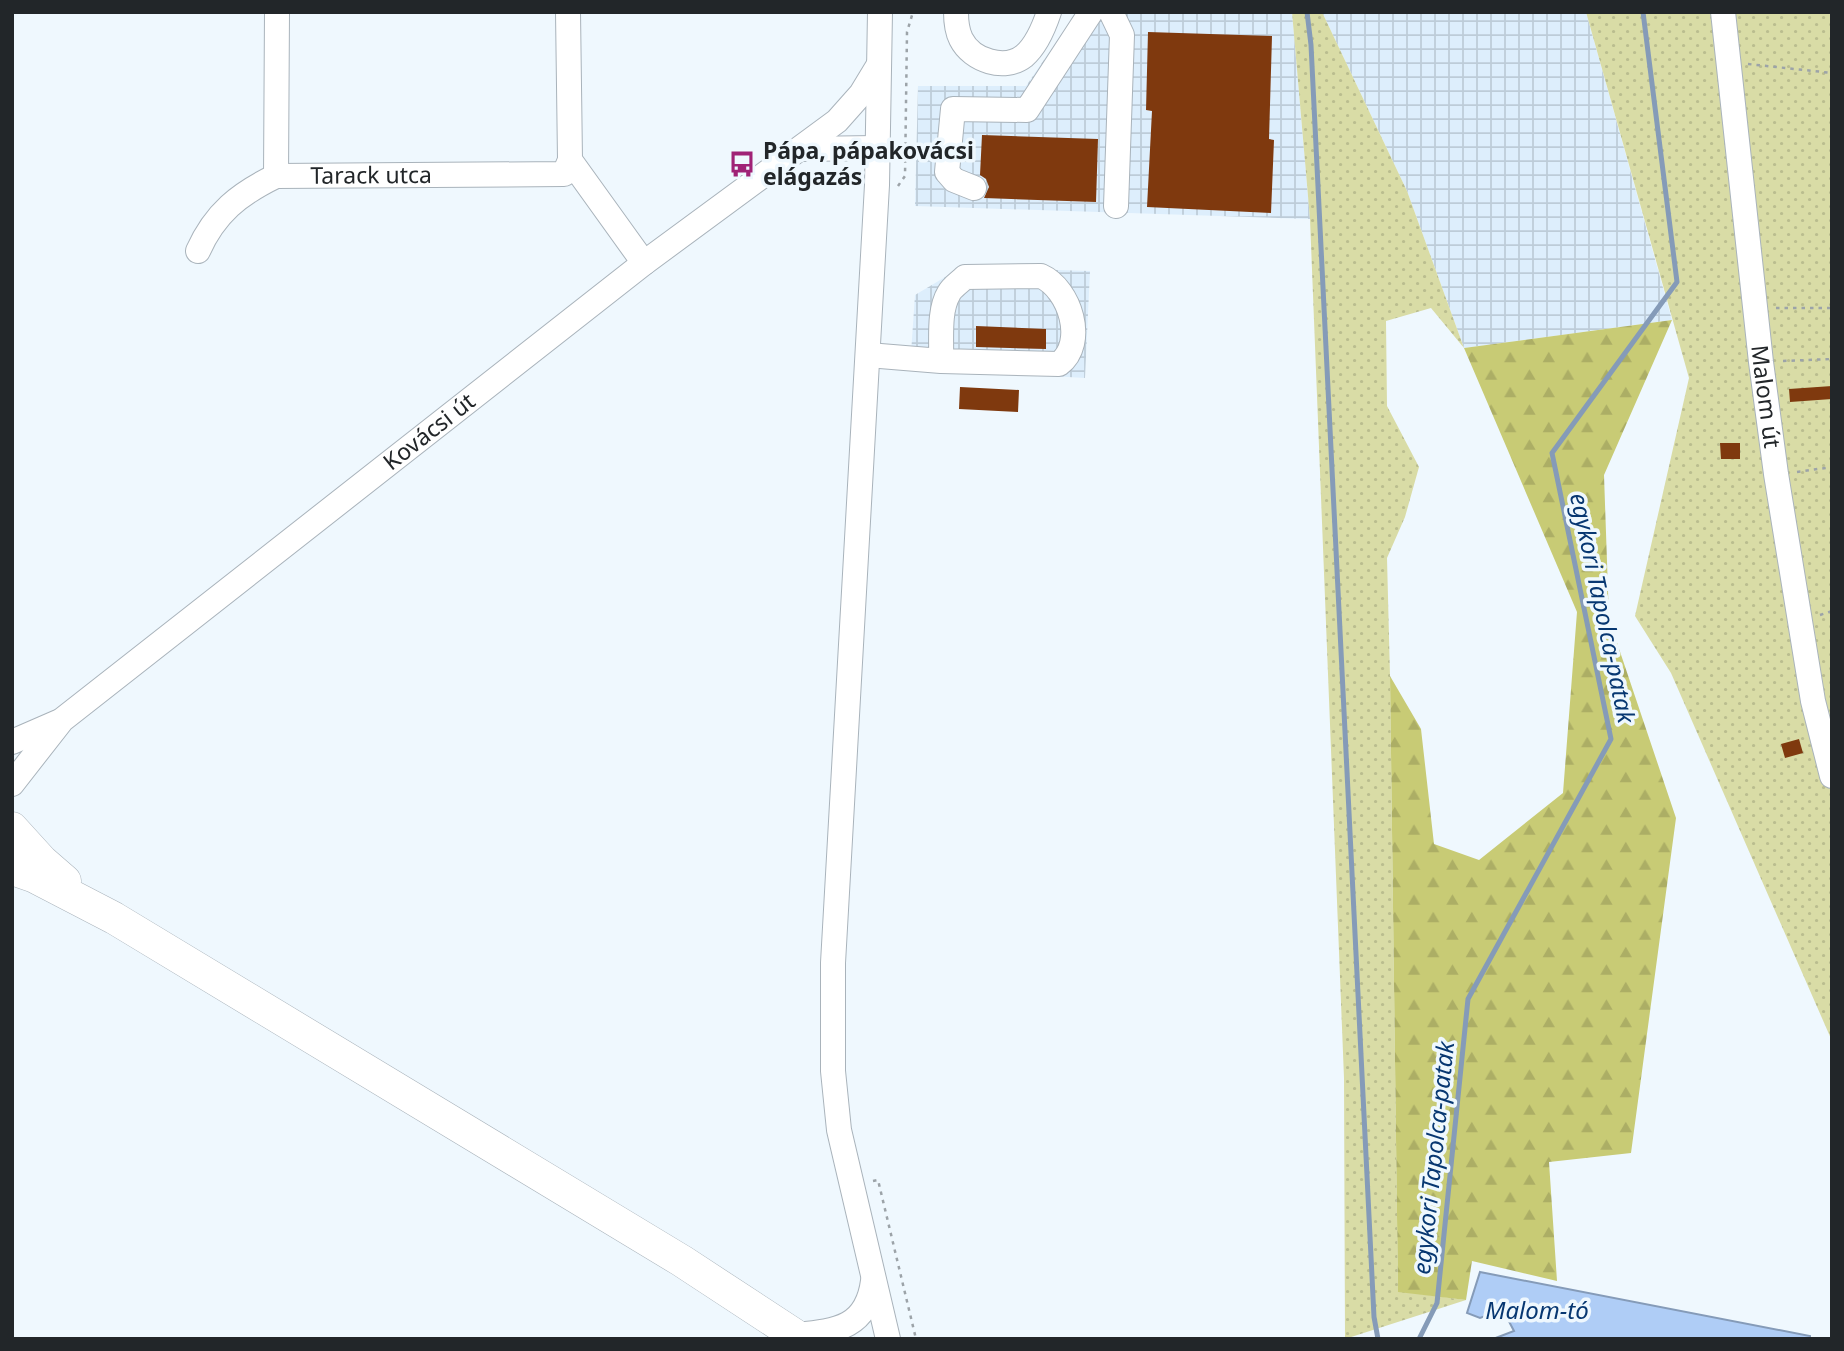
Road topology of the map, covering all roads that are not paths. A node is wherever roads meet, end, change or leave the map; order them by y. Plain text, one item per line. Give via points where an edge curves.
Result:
1 (277, 12) edge
2 (568, 12) edge
3 (880, 12) edge
4 (956, 12) edge
5 (1049, 12) edge
6 (1091, 12) edge
7 (1111, 12) edge
8 (1723, 12) edge
9 (878, 65) junction
10 (837, 121) junction
11 (877, 140) junction
12 (800, 149) junction
13 (570, 160) junction
14 (276, 176) junction
15 (974, 188) dead end
16 (1116, 206) dead end
17 (198, 251) dead end
18 (644, 264) junction
19 (868, 355) junction
20 (941, 361) junction
21 (62, 720) junction
22 (12, 742) edge
23 (1832, 776) edge
24 (12, 785) edge
25 (12, 828) edge
26 (12, 869) edge
27 (114, 918) junction
28 (874, 1276) junction
29 (799, 1337) edge
30 (888, 1339) edge

1 - 14 street
2 - 13 street
3 - 9 street
4 - 5 street via 969,50 1003,63 1025,55
6 - 15 street via 1027,110 953,109 947,172
7 - 16 street via 1122,35
8 - 23 street, Malom út via 1776,474 1813,701
9 - 10 street, Kovácsi út
9 - 11 street
10 - 11 street via 861,120
10 - 12 street, Kovácsi út
11 - 12 street
11 - 19 street
12 - 18 street, Kovácsi út
13 - 14 street, Tarack utca via 564,174
13 - 18 street
14 - 17 street, Tarack utca via 217,216
18 - 21 street, Kovácsi út
19 - 20 street
19 - 28 street via 833,963 833,1072 839,1130
20 - 20 street via 946,300 965,277 1041,276 1051,281 1073,321 1071,348 1059,364
21 - 22 street, Kovácsi út
21 - 24 street, Kovácsi út
25 - 27 main road via 49,868
26 - 27 main road
27 - 29 main road via 671,1254
28 - 29 street via 871,1300 861,1315 833,1331
28 - 30 street

